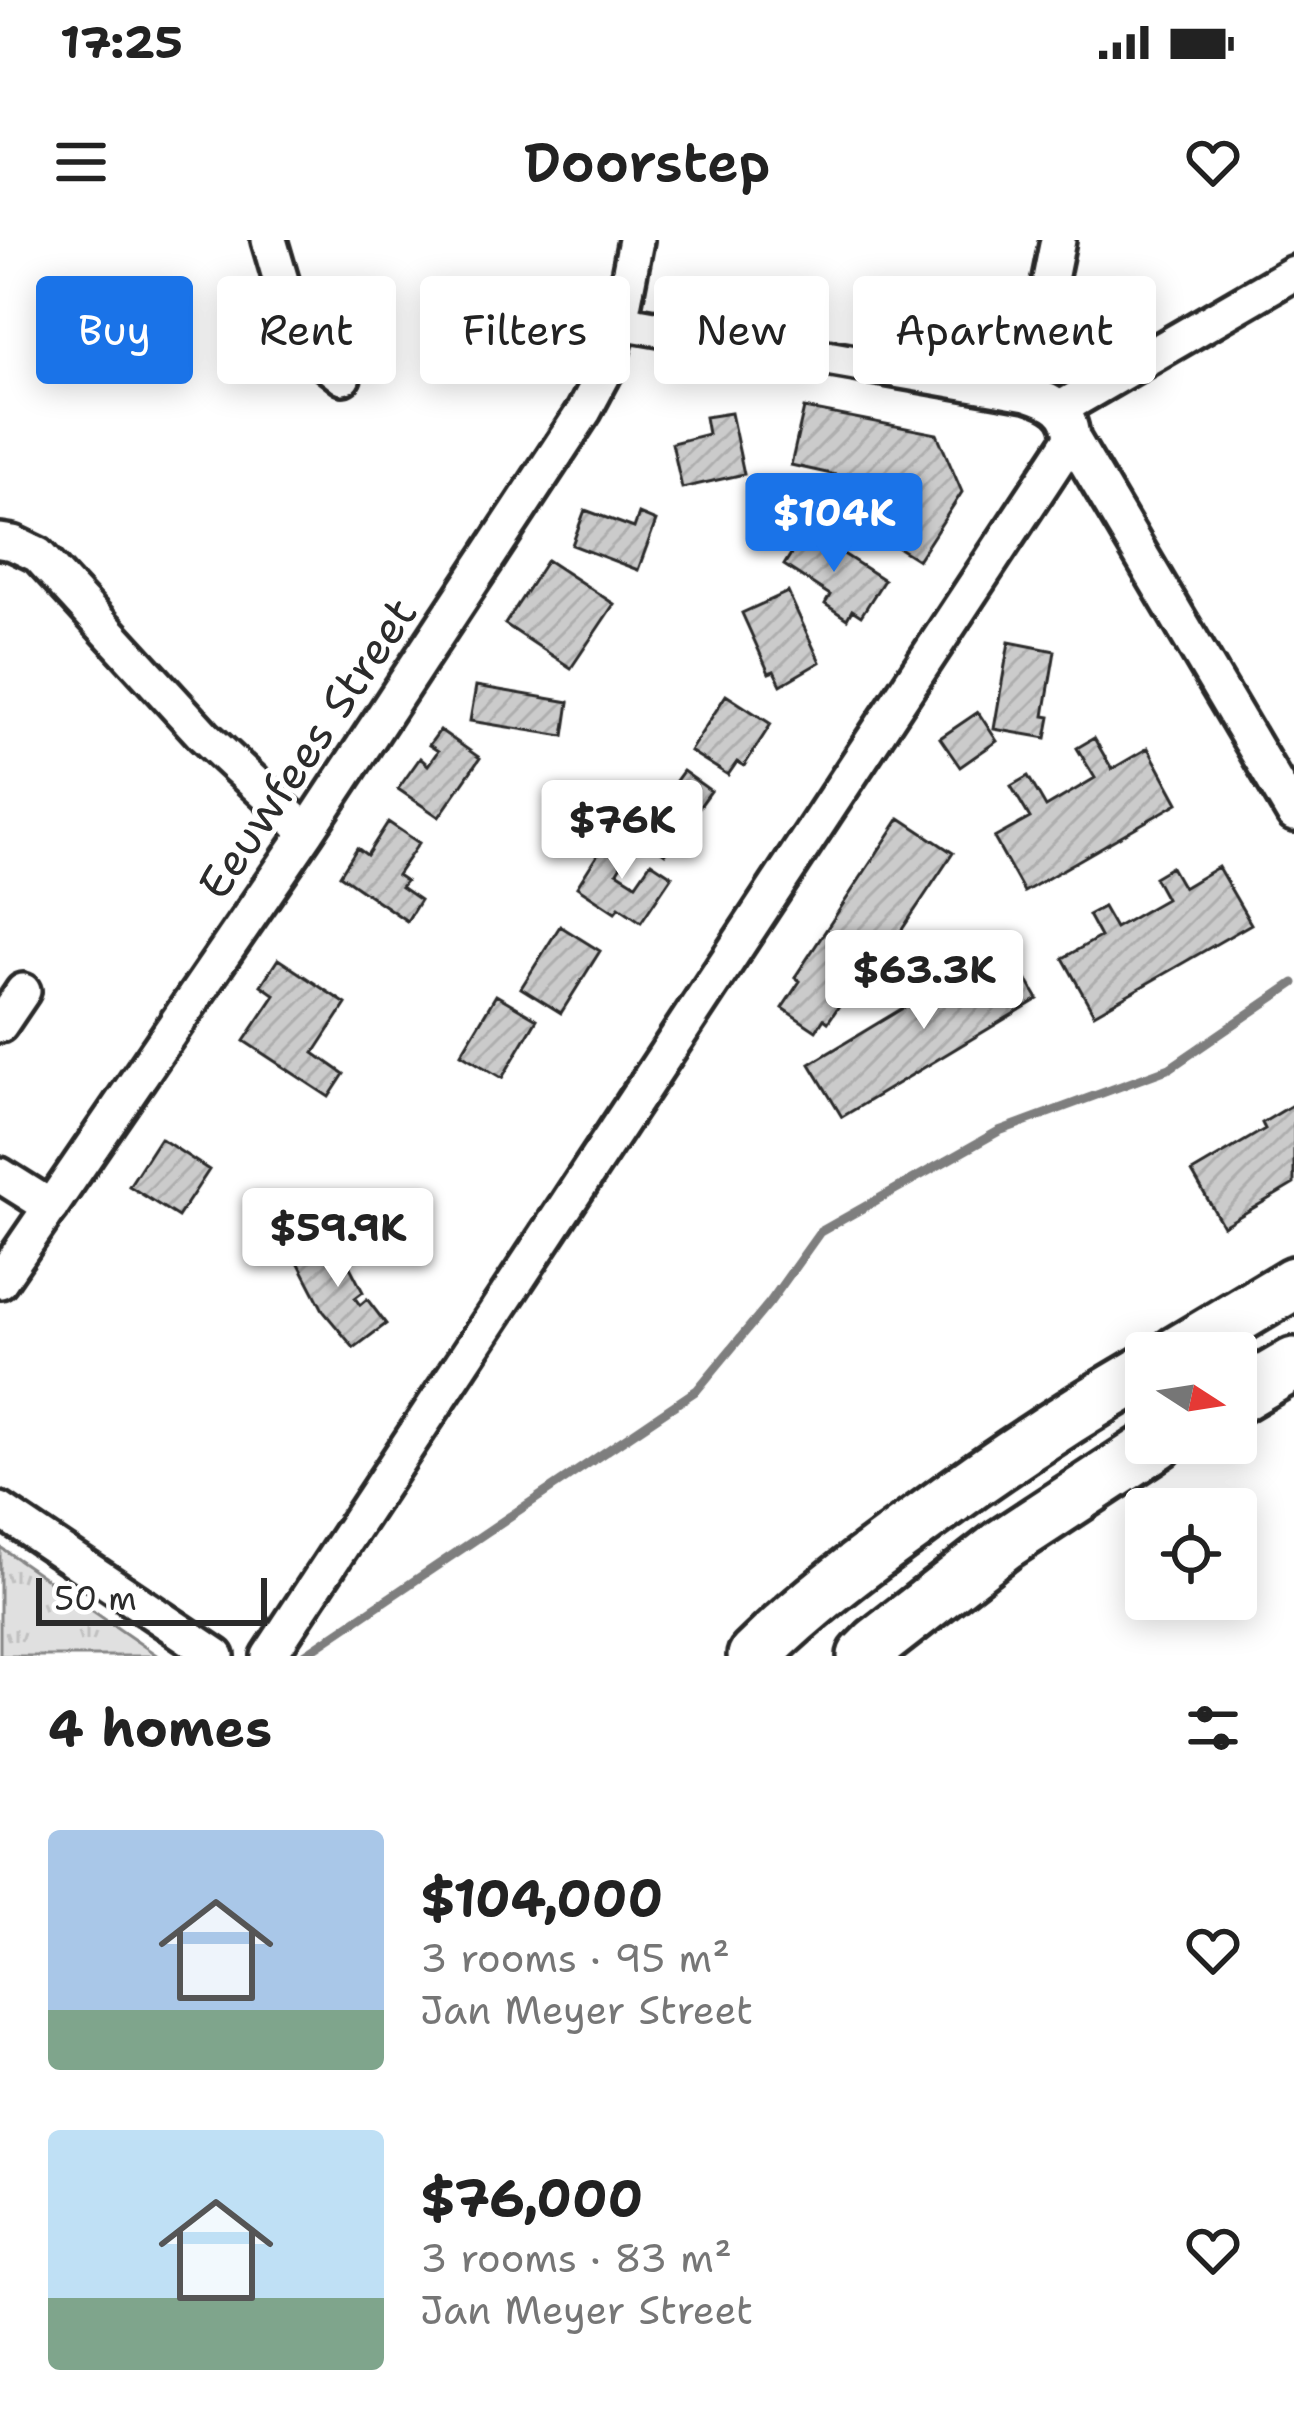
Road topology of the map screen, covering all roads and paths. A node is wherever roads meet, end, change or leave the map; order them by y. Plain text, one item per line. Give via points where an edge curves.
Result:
1 (269, 240) edge
2 (636, 240) edge
3 (1058, 240) edge
4 (1294, 273) edge
5 (280, 276) edge
6 (629, 276) edge
7 (630, 324) edge
8 (599, 384) edge
9 (1027, 393) junction
10 (1066, 423) junction
11 (0, 541) edge
12 (1294, 814) edge
13 (307, 832) junction
14 (22, 991) dead end
15 (0, 1025) edge
16 (0, 1175) edge
17 (51, 1207) junction
18 (0, 1281) edge
19 (1294, 1283) edge
20 (1212, 1332) edge
21 (1294, 1364) edge
22 (1125, 1383) edge
23 (1257, 1386) edge
24 (1126, 1464) edge
25 (0, 1510) edge
26 (217, 1656) edge
27 (269, 1656) edge
28 (754, 1656) edge
29 (864, 1656) edge

1 - 5 street
2 - 6 street, Eeuwfees Street
3 - 9 street
4 - 10 street
7 - 9 street
8 - 13 street, Eeuwfees Street
9 - 10 street
10 - 12 street
10 - 27 street
11 - 13 street via 38,555 204,736
13 - 17 street, Eeuwfees Street
14 - 15 street
16 - 17 street
17 - 18 street, Eeuwfees Street
19 - 20 main road
21 - 23 main road
22 - 28 main road via 909,1528
24 - 29 main road via 1004,1544
25 - 26 street

